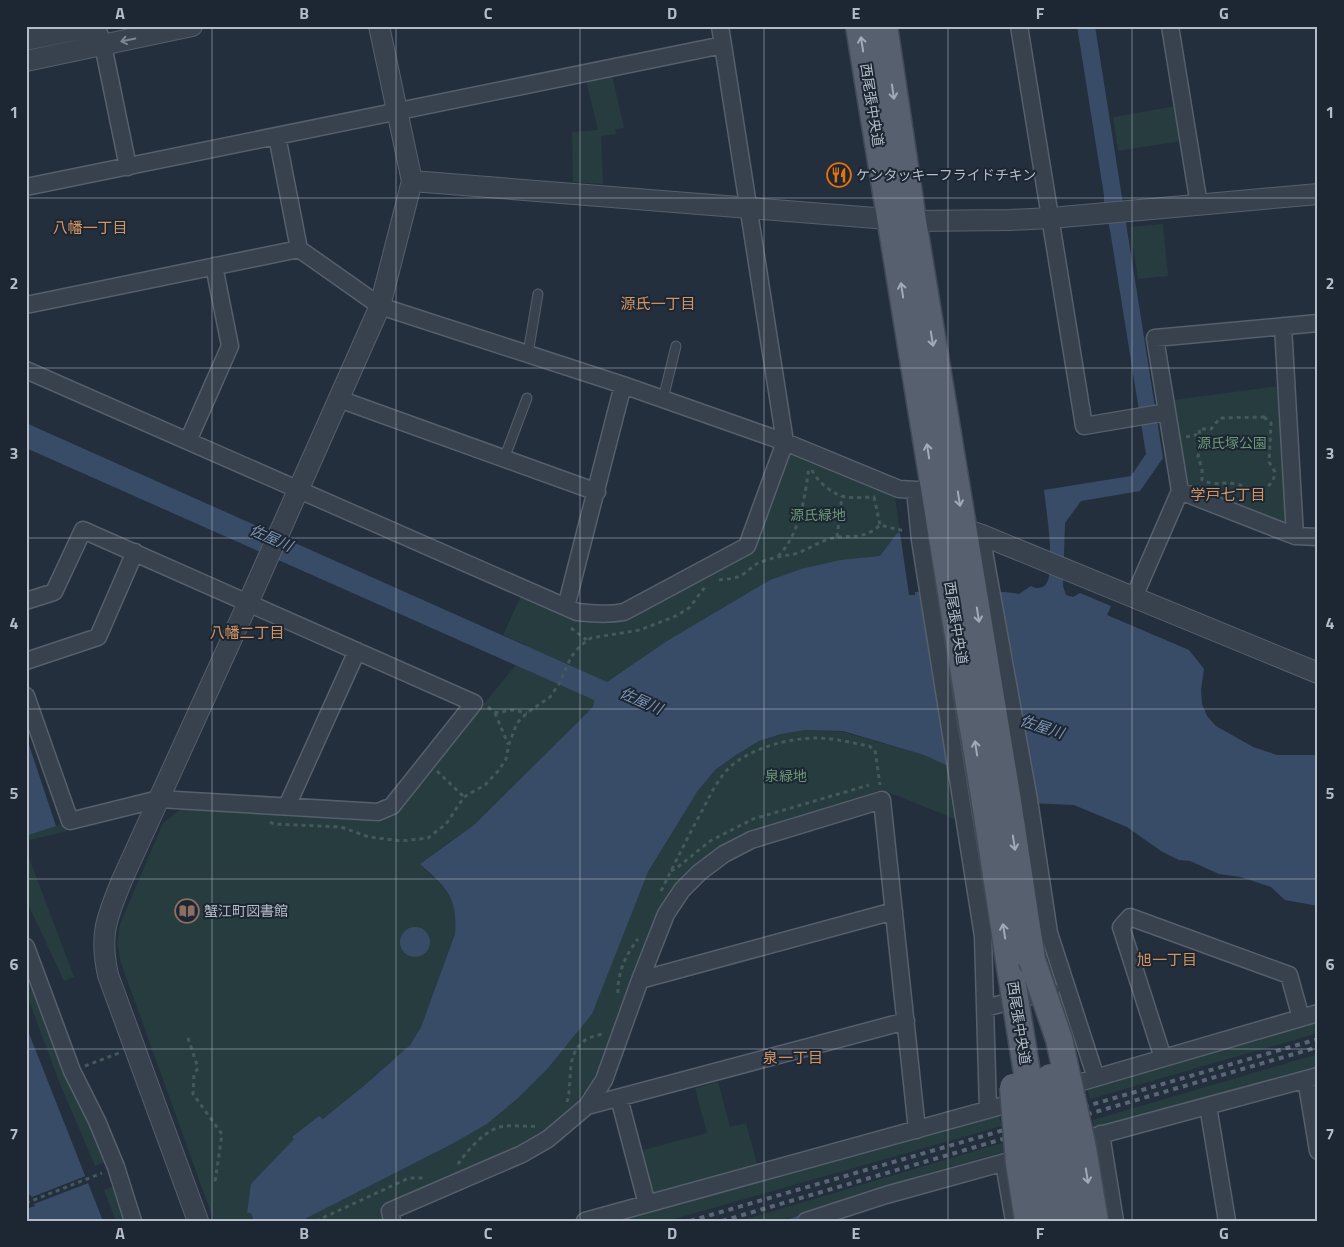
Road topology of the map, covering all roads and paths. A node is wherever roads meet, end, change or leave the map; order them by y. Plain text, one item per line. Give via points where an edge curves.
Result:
1 (192, 26) edge
2 (379, 26) edge
3 (720, 26) edge
4 (859, 26) edge
5 (884, 26) edge
6 (1019, 26) edge
7 (1170, 26) edge
8 (99, 32) edge
9 (26, 40) edge
10 (723, 45) junction
11 (26, 61) edge
12 (397, 112) junction
13 (277, 136) junction
14 (128, 167) junction
15 (412, 181) junction
16 (26, 188) edge
17 (1318, 194) edge
18 (1199, 205) junction
19 (748, 208) junction
20 (1051, 218) junction
21 (901, 220) junction
22 (299, 249) junction
23 (214, 266) junction
24 (538, 294) dead end
25 (26, 305) edge
26 (380, 306) junction
27 (1318, 323) edge
28 (1283, 326) junction
29 (676, 346) dead end
30 (528, 354) junction
31 (26, 370) edge
32 (623, 385) junction
33 (527, 398) dead end
34 (339, 399) junction
35 (663, 399) junction
36 (1164, 413) junction
37 (1199, 429) joint
38 (188, 441) junction
39 (785, 442) junction
40 (808, 458) junction
41 (504, 459) junction
42 (892, 486) junction
43 (298, 490) junction
44 (924, 490) junction
45 (1180, 491) junction
46 (597, 492) junction
47 (842, 496) junction
48 (874, 497) junction
49 (880, 525) junction
50 (1295, 536) junction
51 (920, 537) junction
52 (1318, 537) edge
53 (837, 538) junction
54 (968, 544) junction
55 (135, 552) junction
56 (777, 556) junction
57 (718, 580) dead end
58 (711, 582) dead end
59 (1134, 597) junction
60 (26, 600) edge
61 (248, 603) junction
62 (566, 607) junction
63 (357, 651) junction
64 (26, 661) edge
65 (1318, 673) edge
66 (559, 684) dead end
67 (26, 696) edge
68 (474, 703) junction
69 (494, 712) junction
70 (527, 714) dead end
71 (509, 744) dead end
72 (426, 763) junction
73 (464, 797) dead end
74 (1007, 797) junction
75 (159, 799) junction
76 (882, 800) junction
77 (287, 806) junction
78 (659, 894) dead end
79 (894, 911) junction
80 (642, 934) dead end
81 (26, 947) edge
82 (1032, 960) junction
83 (640, 980) junction
84 (1012, 980) junction
85 (1066, 987) junction
86 (618, 999) dead end
87 (985, 1008) junction
88 (1318, 1013) edge
89 (1301, 1018) junction
90 (906, 1021) junction
91 (607, 1031) dead end
92 (188, 1038) dead end
93 (135, 1047) junction
94 (1163, 1058) junction
95 (72, 1071) junction
96 (1312, 1077) edge
97 (1096, 1078) junction
98 (619, 1098) junction
99 (588, 1106) junction
100 (1208, 1106) junction
101 (563, 1108) dead end
102 (988, 1110) junction
103 (545, 1122) dead end
104 (917, 1130) junction
105 (1101, 1134) junction
106 (1318, 1151) edge
107 (1004, 1163) junction
108 (455, 1167) dead end
109 (104, 1172) dead end
110 (434, 1178) dead end
111 (215, 1182) dead end
112 (26, 1203) edge
113 (647, 1204) junction
114 (133, 1221) edge
115 (198, 1221) edge
116 (316, 1221) edge
117 (392, 1221) edge
118 (586, 1221) edge
119 (806, 1221) edge
120 (1014, 1221) edge
121 (1028, 1221) edge
122 (1051, 1221) edge
123 (1073, 1221) edge
124 (1095, 1221) edge
125 (1115, 1221) edge
126 (1227, 1221) edge

1 -> 8 street
2 - 12 street
3 - 10 street
21 -> 4 main road, 西尾張中央道
5 -> 21 main road, 西尾張中央道
6 - 20 street
7 - 18 street
8 - 9 street
8 - 11 street
8 - 14 street
10 - 12 street
10 - 19 street
12 - 13 street
12 - 15 street
13 - 14 street
13 - 22 street
14 - 16 street
15 - 19 street
15 - 26 street
17 - 18 street
18 - 20 street
19 - 21 street
19 - 39 street
20 - 21 street
20 - 36 street via 1084,426
44 -> 21 main road, 西尾張中央道
21 -> 54 main road, 西尾張中央道
22 - 23 street
22 - 26 street
23 - 25 street
23 - 38 street via 230,346
24 - 30 lane
26 - 30 street
26 - 34 street
27 - 28 street
28 - 36 street via 1155,338
28 - 50 street
29 - 35 lane
30 - 32 street
31 - 38 street
32 - 35 street
32 - 46 street
33 - 41 lane
34 - 41 street
34 - 43 street
35 - 39 street
36 - 45 street
37 - 37 path via 1211,429 1220,418 1267,418 1271,423 1269,462 1275,472 1273,482 1255,491 1235,483 1211,484 1202,480 1198,456 1201,444
38 - 43 street
39 - 40 street
39 - 62 street via 747,546 624,612 596,615
40 - 42 street
40 - 47 path via 813,474
40 - 56 path via 806,488 795,527 784,550
41 - 46 street
42 - 44 street
42 - 48 path
43 - 61 street
43 - 62 street
44 - 51 street
44 - 54 main road, 西尾張中央道
45 - 50 street
45 - 59 street
46 - 62 street
47 - 48 path
47 - 53 path
48 - 49 path
49 - 51 path
49 - 53 path via 865,536
50 - 52 street
51 - 87 street via 983,936
53 - 56 path via 794,554
54 - 59 street via 1045,560
54 - 74 main road, 西尾張中央道
55 - 60 street via 83,530 54,592
55 - 61 street
55 - 64 street via 98,637
56 - 57 path via 750,567 738,577
58 - 66 path via 689,608 676,616 640,630 591,638 571,657
59 - 65 street
61 - 63 street
61 - 75 street
63 - 68 street
63 - 77 street
67 - 75 street via 70,821
68 - 69 path via 484,704
68 - 72 street
69 - 70 path via 501,714 518,710
69 - 71 path
72 - 73 path
72 - 77 street via 392,806 378,812
74 -> 82 main road, 西尾張中央道
84 -> 74 main road, 西尾張中央道
74 - 85 street
75 - 77 street
75 - 93 street via 105,924 103,953 108,975
76 - 78 path via 875,750 869,746 818,738 764,747 729,768 720,778
76 - 79 street
76 - 83 street via 751,840 724,854 682,890 666,914
79 - 83 street
79 - 90 street
80 - 86 path via 621,971
81 - 95 street
82 - 123 main road, 西尾張中央道, bridge
82 -> 124 main road, bridge via 1059,1039
83 - 99 street via 604,1080
84 - 121 main road, bridge via 1007,1007 1019,1162
84 - 122 main road, 西尾張中央道, bridge
85 - 87 street
85 - 97 street
87 - 102 street
88 - 89 street
89 - 94 street
89 - 94 street via 1289,975 1130,917 1121,927
90 - 98 street
90 - 104 street
91 - 101 path via 583,1041 576,1051 572,1059 569,1095
92 - 111 path via 198,1068 194,1074 193,1094 222,1134
93 - 95 path
93 - 115 street
94 - 97 street
95 - 114 street via 98,1121
96 - 100 street
96 - 106 street
97 - 102 street
98 - 99 street
98 - 113 street
99 - 117 street via 548,1140 522,1154 390,1211
100 - 105 street
100 - 126 street
102 - 104 street
103 - 108 path via 538,1126 503,1126 491,1131
104 - 113 street
105 - 107 street
105 - 125 street
107 - 119 street
107 - 120 street
109 - 112 path
110 - 116 path via 409,1178
113 - 118 street

